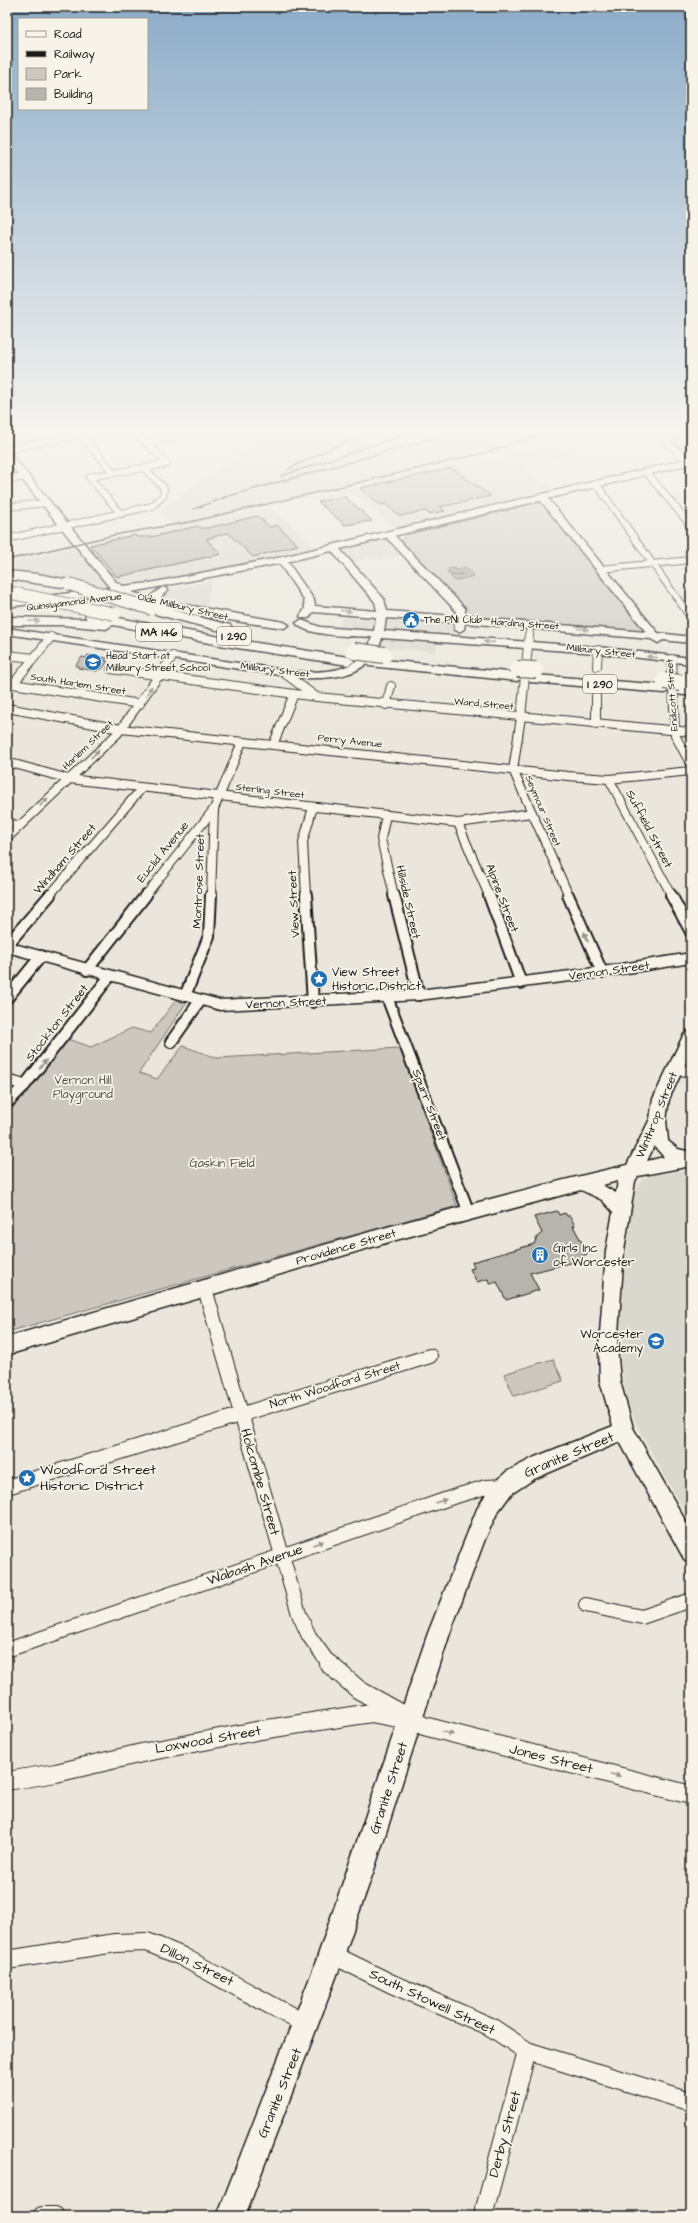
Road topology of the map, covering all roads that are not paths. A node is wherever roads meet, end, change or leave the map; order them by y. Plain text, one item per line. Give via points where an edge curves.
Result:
1 (17, 537) edge
2 (75, 537) edge
3 (387, 537) edge
4 (391, 537) edge
5 (574, 537) edge
6 (633, 537) edge
7 (7, 539) edge
8 (334, 548) junction
9 (282, 560) junction
10 (691, 560) edge
11 (652, 564) junction
12 (600, 569) junction
13 (7, 575) edge
14 (119, 590) junction
15 (163, 590) junction
16 (7, 592) edge
17 (130, 595) junction
18 (7, 600) edge
19 (7, 604) edge
20 (155, 606) junction
21 (310, 609) junction
22 (7, 610) edge
23 (381, 614) junction
24 (691, 618) edge
25 (89, 620) junction
26 (461, 620) junction
27 (7, 621) edge
28 (292, 621) junction
29 (530, 625) junction
30 (7, 631) edge
31 (377, 634) junction
32 (655, 636) junction
33 (51, 637) junction
34 (458, 640) junction
35 (691, 640) edge
36 (232, 643) joint
37 (528, 645) junction
38 (598, 650) junction
39 (7, 655) edge
40 (173, 656) junction
41 (351, 656) junction
42 (34, 658) junction
43 (672, 659) junction
44 (691, 661) edge
45 (597, 666) dead end
46 (111, 669) dead end
47 (284, 673) junction
48 (159, 676) junction
49 (391, 686) dead end
50 (687, 688) edge
51 (294, 694) junction
52 (596, 696) dead end
53 (317, 698) junction
54 (140, 704) junction
55 (386, 705) junction
56 (7, 708) edge
57 (522, 717) junction
58 (596, 724) junction
59 (121, 729) junction
60 (675, 731) junction
61 (691, 732) edge
62 (242, 742) junction
63 (273, 745) junction
64 (7, 762) edge
65 (691, 765) edge
66 (513, 770) junction
67 (691, 771) edge
68 (69, 779) junction
69 (610, 780) junction
70 (142, 788) junction
71 (221, 796) junction
72 (313, 807) junction
73 (214, 809) junction
74 (532, 813) junction
75 (386, 815) junction
76 (7, 822) edge
77 (458, 823) junction
78 (20, 826) junction
79 (7, 838) edge
80 (691, 932) edge
81 (7, 946) edge
82 (41, 956) junction
83 (691, 958) edge
84 (88, 970) junction
85 (602, 972) junction
86 (110, 976) junction
87 (521, 983) junction
88 (419, 995) junction
89 (185, 996) junction
90 (7, 998) edge
91 (388, 998) junction
92 (200, 1001) junction
93 (313, 1002) junction
94 (691, 1036) edge
95 (171, 1042) dead end
96 (675, 1070) junction
97 (691, 1071) edge
98 (7, 1080) edge
99 (25, 1085) junction
100 (7, 1103) edge
101 (658, 1119) junction
102 (690, 1160) edge
103 (634, 1170) junction
104 (580, 1182) junction
105 (621, 1209) junction
106 (469, 1213) junction
107 (206, 1289) junction
108 (7, 1346) edge
109 (430, 1356) dead end
110 (240, 1414) junction
111 (624, 1431) junction
112 (505, 1486) junction
113 (7, 1487) edge
114 (691, 1552) edge
115 (281, 1556) junction
116 (691, 1600) edge
117 (586, 1605) dead end
118 (7, 1650) edge
119 (411, 1720) junction
120 (7, 1782) edge
121 (691, 1794) edge
122 (331, 1954) junction
123 (7, 1960) edge
124 (307, 2025) junction
125 (527, 2051) junction
126 (691, 2102) edge
127 (42, 2216) edge
128 (55, 2216) edge
129 (231, 2216) edge
130 (483, 2216) edge

1 - 7 street
2 - 14 main road
3 - 8 main road, Quinsigamond Avenue
4 - 26 main road via 461,610
5 - 12 main road, Endicott Street
6 - 11 street
8 - 9 main road, Quinsigamond Avenue
8 - 23 main road via 380,601
9 - 14 main road, Quinsigamond Avenue
9 - 15 main road, Quinsigamond Avenue
9 - 21 main road via 308,598
10 - 11 street
11 - 12 street
11 - 24 street
12 - 32 main road, Endicott Street
13 - 20 highway, MA 146, bridge via 69,584
14 - 17 main road
14 - 19 main road, Quinsigamond Avenue
15 - 17 main road, Quinsigamond Avenue
15 - 20 main road via 156,597
16 - 41 highway, I 290, bridge
17 - 20 main road, Olde Millbury Street
17 - 22 main road, Quinsigamond Avenue
18 - 25 highway
20 - 28 main road, Olde Millbury Street via 260,622
20 - 41 highway, MA 146 via 251,634
21 -> 23 main road, Harding Street
21 - 28 main road
23 - 26 main road, Harding Street
23 - 31 main road
27 -> 25 highway, MA 146
25 - 36 highway, MA 146
26 - 29 main road, Harding Street
26 - 34 main road
28 - 31 main road, Olde Millbury Street via 313,630
29 -> 32 main road, Harding Street
29 - 37 street, Seymour Street
30 - 33 main road, Millbury Street
31 - 34 main road, Millbury Street
31 - 47 main road, Millbury Street via 370,654 364,661 352,667 326,674
32 - 35 main road, Harding Street
32 - 43 main road, Endicott Street
33 - 40 main road, Millbury Street
33 - 42 street
37 -> 34 main road, Millbury Street
36 - 41 highway, I 290
37 - 38 main road, Millbury Street
37 - 57 street, Seymour Street
43 -> 38 main road, Millbury Street
38 - 45 street
39 - 42 street
40 - 47 main road, Millbury Street
40 - 48 street, Harlem Street
41 - 50 highway, I 290
42 - 54 street, South Harlem Street via 13,684
43 - 44 main road, Millbury Street
43 - 60 street, Endicott Street
46 - 48 street, Ward Street
47 - 53 street
48 - 51 street, Ward Street
54 -> 48 street, Harlem Street
49 - 55 street
51 - 53 street, Ward Street
51 - 63 street
52 - 58 street
53 - 55 street, Ward Street
54 - 59 street, Harlem Street
55 - 57 street, Ward Street
56 - 59 street, Perry Avenue
57 - 58 street, Ward Street
57 - 66 street, Seymour Street
58 - 60 street, Ward Street
59 - 62 street, Perry Avenue
68 -> 59 street, Harlem Street
60 - 61 street, Ward Street
60 - 65 street, Endicott Street via 677,742
62 - 63 street, Perry Avenue
62 - 71 street, Euclid Avenue
63 - 66 street, Perry Avenue
64 - 68 street, Sterling Street
66 - 69 street, Perry Avenue
66 - 74 street, Seymour Street
67 - 69 street, Perry Avenue
68 - 70 street, Sterling Street
78 -> 68 street, Harlem Street
69 - 80 street, Suffield Street
70 - 71 street, Sterling Street
70 - 81 street, Windham Street
71 - 72 street, Sterling Street
71 - 73 street, Euclid Avenue
72 - 75 street, Sterling Street
72 - 93 street, View Street via 303,842
73 - 84 street, Euclid Avenue
73 - 89 street, Montrose Street via 209,936
74 - 77 street, Sterling Street
85 -> 74 street, Seymour Street
75 - 77 street, Sterling Street
75 - 88 street, Hillside Street via 381,839 384,857
76 - 78 street
77 - 87 street, Alpine Street via 488,893
78 - 79 street, Harlem Street
81 - 82 main road, Vernon Street
82 - 84 main road, Vernon Street
82 - 90 street
83 - 85 main road, Vernon Street
84 - 86 main road, Vernon Street
85 - 87 main road, Vernon Street
86 - 89 main road, Vernon Street
99 -> 86 street, Stockton Street
87 - 88 main road, Vernon Street
88 - 91 main road, Vernon Street
89 - 92 main road, Vernon Street
91 - 93 main road, Vernon Street
91 - 106 street, Spurr Street
92 - 93 main road, Vernon Street via 226,1005
92 - 95 street
94 - 96 main road, Winthrop Street
96 - 97 street
96 - 101 main road, Winthrop Street via 662,1099
98 - 99 street
99 - 100 street, Stockton Street
101 - 102 main road, Providence Street via 661,1145 671,1154
101 - 103 main road, Winthrop Street
102 - 103 main road, Providence Street
103 - 104 main road, Providence Street
103 - 105 main road, Winthrop Street via 627,1180
104 - 105 main road via 608,1195
104 - 106 main road, Providence Street
105 - 111 main road, Winthrop Street via 615,1251 608,1347 610,1381
106 - 107 main road, Providence Street
107 - 108 main road, Providence Street
107 - 110 street, Holcombe Street
109 - 110 street, North Woodford Street
110 - 113 street, North Woodford Street
110 - 115 street, Holcombe Street
111 - 112 main road, Granite Street via 526,1472
111 - 114 main road, Winthrop Street
115 -> 112 street, Wabash Avenue via 486,1487
112 - 119 main road, Granite Street via 490,1506 478,1531 444,1616
115 - 118 street, Wabash Avenue
115 - 119 street, Holcombe Street via 305,1628 322,1655 359,1690
116 - 117 street via 642,1617
119 - 120 street, Loxwood Street via 371,1713 161,1749
119 -> 121 street, Jones Street via 460,1736
119 - 122 main road, Granite Street
122 - 124 main road, Granite Street
122 - 125 street, South Stowell Street via 491,2027
123 - 124 street, Dillon Street via 115,1943 147,1942 181,1956
124 - 129 main road, Granite Street
125 - 126 street, South Stowell Street
125 - 130 street, Derby Street
127 - 128 street

